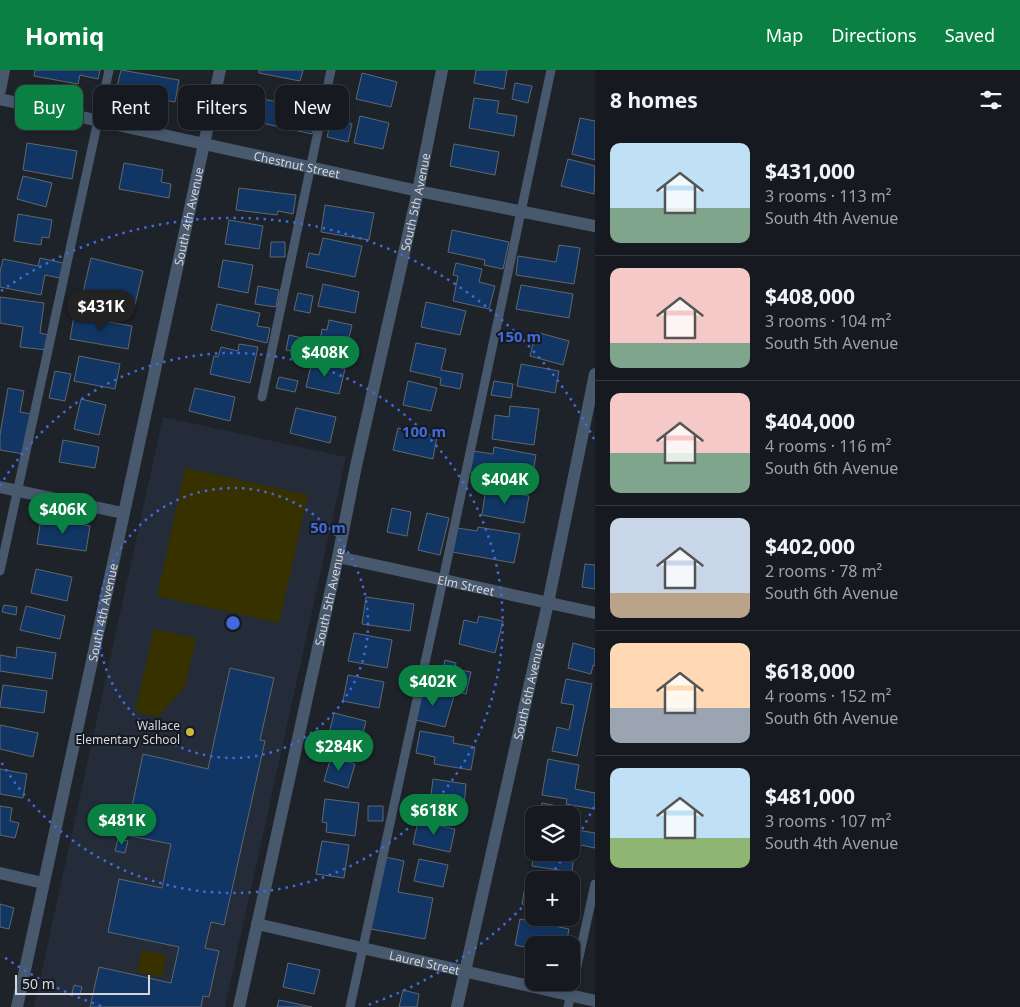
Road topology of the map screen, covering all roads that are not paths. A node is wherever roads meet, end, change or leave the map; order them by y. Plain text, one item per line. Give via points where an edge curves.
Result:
1 (4, 70) edge
2 (109, 70) edge
3 (220, 70) edge
4 (331, 70) edge
5 (442, 70) edge
6 (551, 70) edge
7 (106, 85) edge
8 (0, 90) edge
9 (0, 99) edge
10 (93, 119) edge
11 (96, 130) edge
12 (146, 130) edge
13 (204, 142) junction
14 (310, 166) junction
15 (418, 191) junction
16 (520, 211) junction
17 (595, 226) edge
18 (595, 374) edge
19 (262, 397) dead end
20 (0, 487) edge
21 (17, 491) junction
22 (123, 514) junction
23 (338, 557) junction
24 (0, 571) edge
25 (443, 580) junction
26 (548, 603) junction
27 (595, 613) edge
28 (0, 873) edge
29 (44, 883) junction
30 (595, 884) edge
31 (256, 924) junction
32 (362, 947) junction
33 (464, 971) junction
34 (569, 1001) edge
35 (595, 1001) edge
36 (17, 1007) edge
37 (239, 1007) edge
38 (350, 1007) edge
39 (457, 1007) edge

1 - 8 street
2 - 7 lane
3 - 13 street, South 4th Avenue
4 - 14 lane
5 - 15 street, South 5th Avenue
6 - 16 lane
9 - 10 street, Chestnut Street
11 - 21 lane
12 - 13 street, Chestnut Street
13 - 14 street, Chestnut Street
13 - 22 street, South 4th Avenue
14 - 15 street, Chestnut Street
14 - 19 lane
15 - 16 street, Chestnut Street
15 - 23 street, South 5th Avenue
16 - 17 street, Chestnut Street
16 - 25 lane
18 - 26 street, South 6th Avenue
20 - 21 street
21 - 22 street
21 - 24 lane
22 - 29 street, South 4th Avenue
23 - 25 street, Elm Street
23 - 31 street, South 5th Avenue
25 - 26 street, Elm Street
25 - 32 lane
26 - 27 street, Elm Street
26 - 33 street, South 6th Avenue
28 - 29 street
29 - 36 street, South 4th Avenue
30 - 34 lane
31 - 32 street, Laurel Street
31 - 37 street, South 5th Avenue
32 - 33 street, Laurel Street
32 - 38 lane
33 - 34 street, Laurel Street
33 - 39 street, South 6th Avenue
34 - 35 street, Laurel Street

